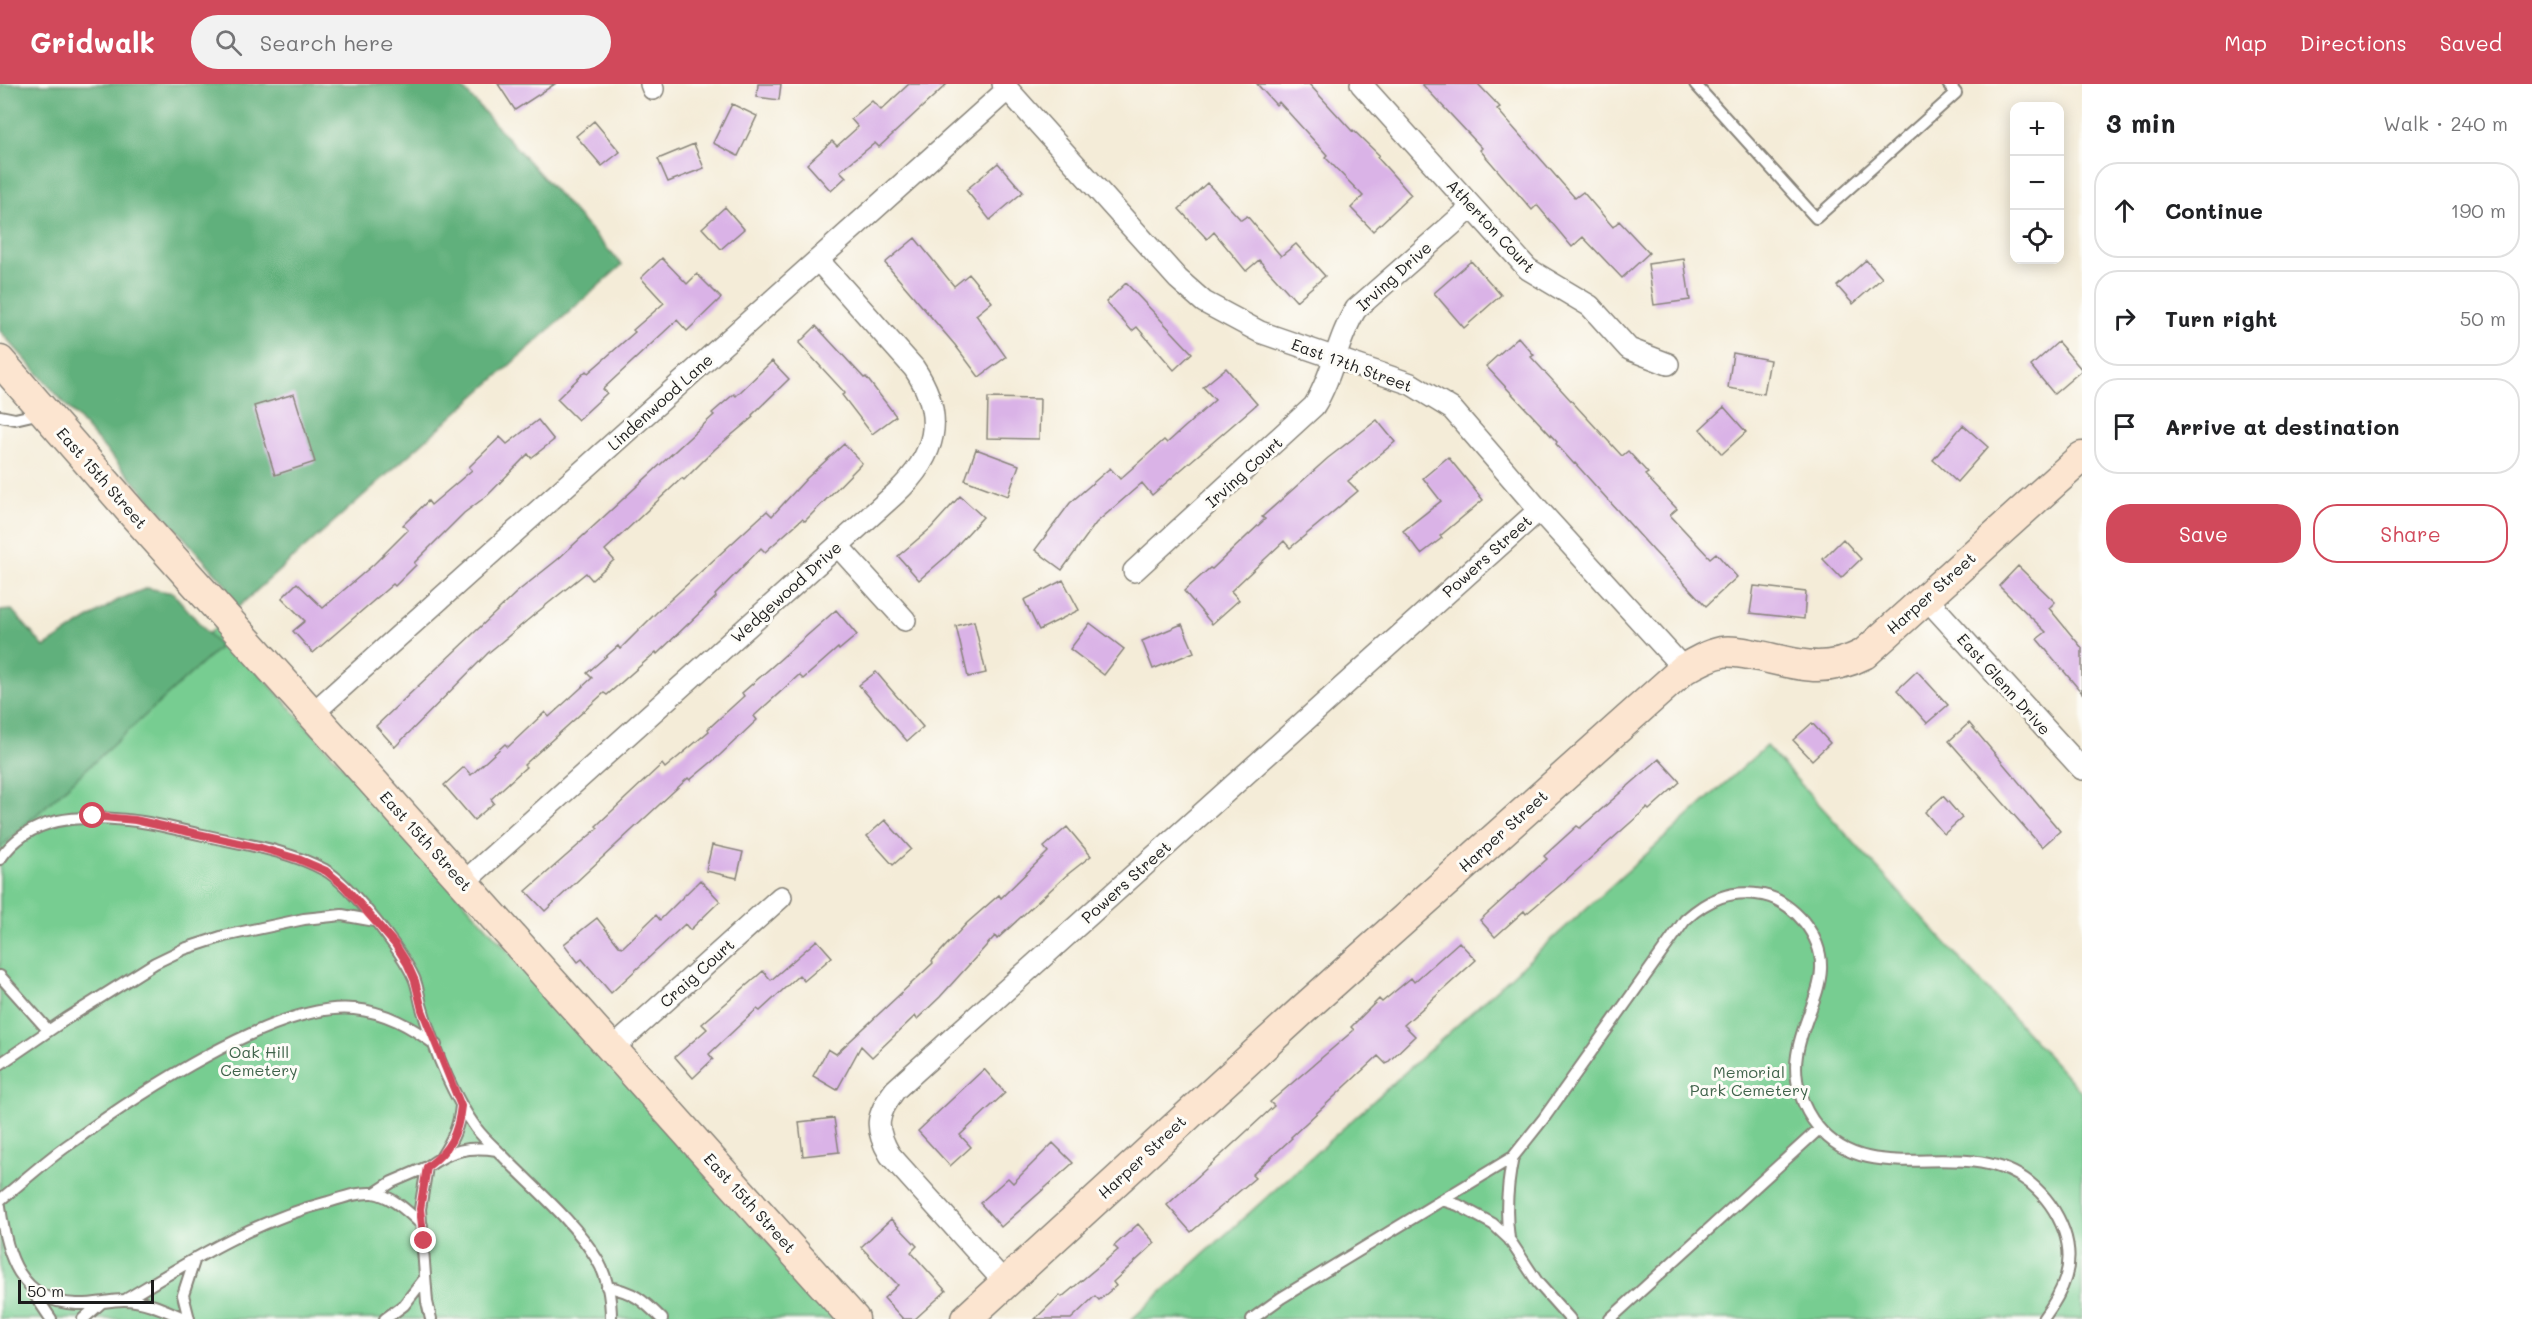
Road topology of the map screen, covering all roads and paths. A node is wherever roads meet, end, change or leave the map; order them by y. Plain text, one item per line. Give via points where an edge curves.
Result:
1 (1361, 84) edge
2 (1695, 84) edge
3 (1948, 84) edge
4 (1006, 87) edge
5 (1472, 207) junction
6 (818, 261) junction
7 (1334, 358) junction
8 (0, 361) edge
9 (1668, 364) dead end
10 (44, 412) junction
11 (0, 417) edge
12 (15, 419) junction
13 (0, 425) edge
14 (2082, 457) edge
15 (1539, 510) junction
16 (838, 546) junction
17 (1134, 571) dead end
18 (1926, 598) junction
19 (905, 621) dead end
20 (1684, 669) junction
21 (312, 714) junction
22 (2082, 769) edge
23 (0, 859) edge
24 (463, 883) junction
25 (781, 897) dead end
26 (375, 922) junction
27 (0, 976) edge
28 (48, 1030) junction
29 (436, 1045) junction
30 (612, 1049) junction
31 (0, 1064) edge
32 (461, 1106) junction
33 (1819, 1129) junction
34 (498, 1150) junction
35 (442, 1156) junction
36 (1514, 1157) junction
37 (427, 1167) junction
38 (375, 1193) junction
39 (0, 1200) edge
40 (1442, 1200) junction
41 (0, 1206) edge
42 (422, 1225) junction
43 (1509, 1239) junction
44 (195, 1258) junction
45 (425, 1278) junction
46 (1005, 1283) junction
47 (607, 1287) junction
48 (31, 1289) junction
49 (125, 1300) junction
50 (102, 1302) junction
51 (51, 1319) edge
52 (83, 1319) edge
53 (187, 1319) edge
54 (386, 1319) edge
55 (431, 1319) edge
56 (611, 1319) edge
57 (662, 1319) edge
58 (854, 1319) edge
59 (966, 1319) edge
60 (1252, 1319) edge
61 (1570, 1319) edge
62 (1610, 1319) edge
63 (2043, 1319) edge

1 - 5 street, Atherton Court
2 - 3 lane via 1816,218 1956,93
4 - 6 street, Lindenwood Lane
4 - 7 street, East 17th Street via 1178,279 1204,302 1260,332
5 - 7 street, Irving Drive via 1356,309
5 - 9 street, Atherton Court via 1527,269 1590,306 1629,349
6 - 16 street, Wedgewood Drive via 914,368 925,384 934,420 924,462 912,478
6 - 21 street, Lindenwood Lane
7 - 15 street, East 17th Street via 1411,384 1452,409
7 - 17 street, Irving Court via 1322,394 1308,413
8 - 10 street, East 15th Street
10 - 12 lane
10 - 21 street, East 15th Street
11 - 12 lane
12 - 13 lane
14 - 18 street, Harper Street
15 - 20 street, East 17th Street
15 - 46 street, Powers Street via 884,1104 878,1122 890,1155
16 - 19 street
16 - 24 street, Wedgewood Drive
18 - 20 street, Harper Street via 1864,654 1848,662 1807,667 1723,652
18 - 22 street, East Glenn Drive
20 - 46 street, Harper Street
21 - 24 street, East 15th Street
23 - 26 lane via 20,838 59,819 93,816 135,820 298,859 326,871
24 - 30 street, East 15th Street
25 - 30 street, Craig Court
26 - 28 lane via 342,915 304,920 224,936 184,949
26 - 29 lane via 407,963
27 - 28 lane
28 - 31 lane
29 - 32 lane
29 - 39 lane via 410,1026 380,1013 322,1010 289,1018 202,1059 124,1106
30 - 58 street, East 15th Street
32 - 34 lane via 478,1131
32 - 35 lane via 454,1138
33 - 36 lane via 1807,1112 1797,1077 1801,1036 1822,974 1816,942 1798,914 1784,904 1769,896 1735,893 1717,897 1685,920
33 - 62 lane
33 - 63 lane via 1863,1156 1883,1161 1982,1161 2021,1176 2037,1189 2061,1223 2069,1257 2062,1291
34 - 35 lane via 461,1149
34 - 47 lane via 582,1237 598,1260
35 - 37 lane
36 - 40 lane
36 - 43 lane via 1507,1184
37 - 38 lane
37 - 42 lane via 420,1209
38 - 42 lane via 408,1211
38 - 44 lane via 295,1211
40 - 43 lane via 1478,1214
40 - 60 lane
41 - 48 lane via 4,1238 16,1268
42 - 45 lane
43 - 61 lane via 1538,1283
44 - 49 lane
44 - 53 lane via 183,1295
45 - 54 lane via 404,1305
45 - 55 lane
46 - 59 street, Harper Street
47 - 56 lane
47 - 57 lane via 625,1290 641,1299
48 - 50 lane via 53,1301 78,1305
48 - 51 lane
49 - 50 lane
49 - 53 lane
50 - 52 lane

